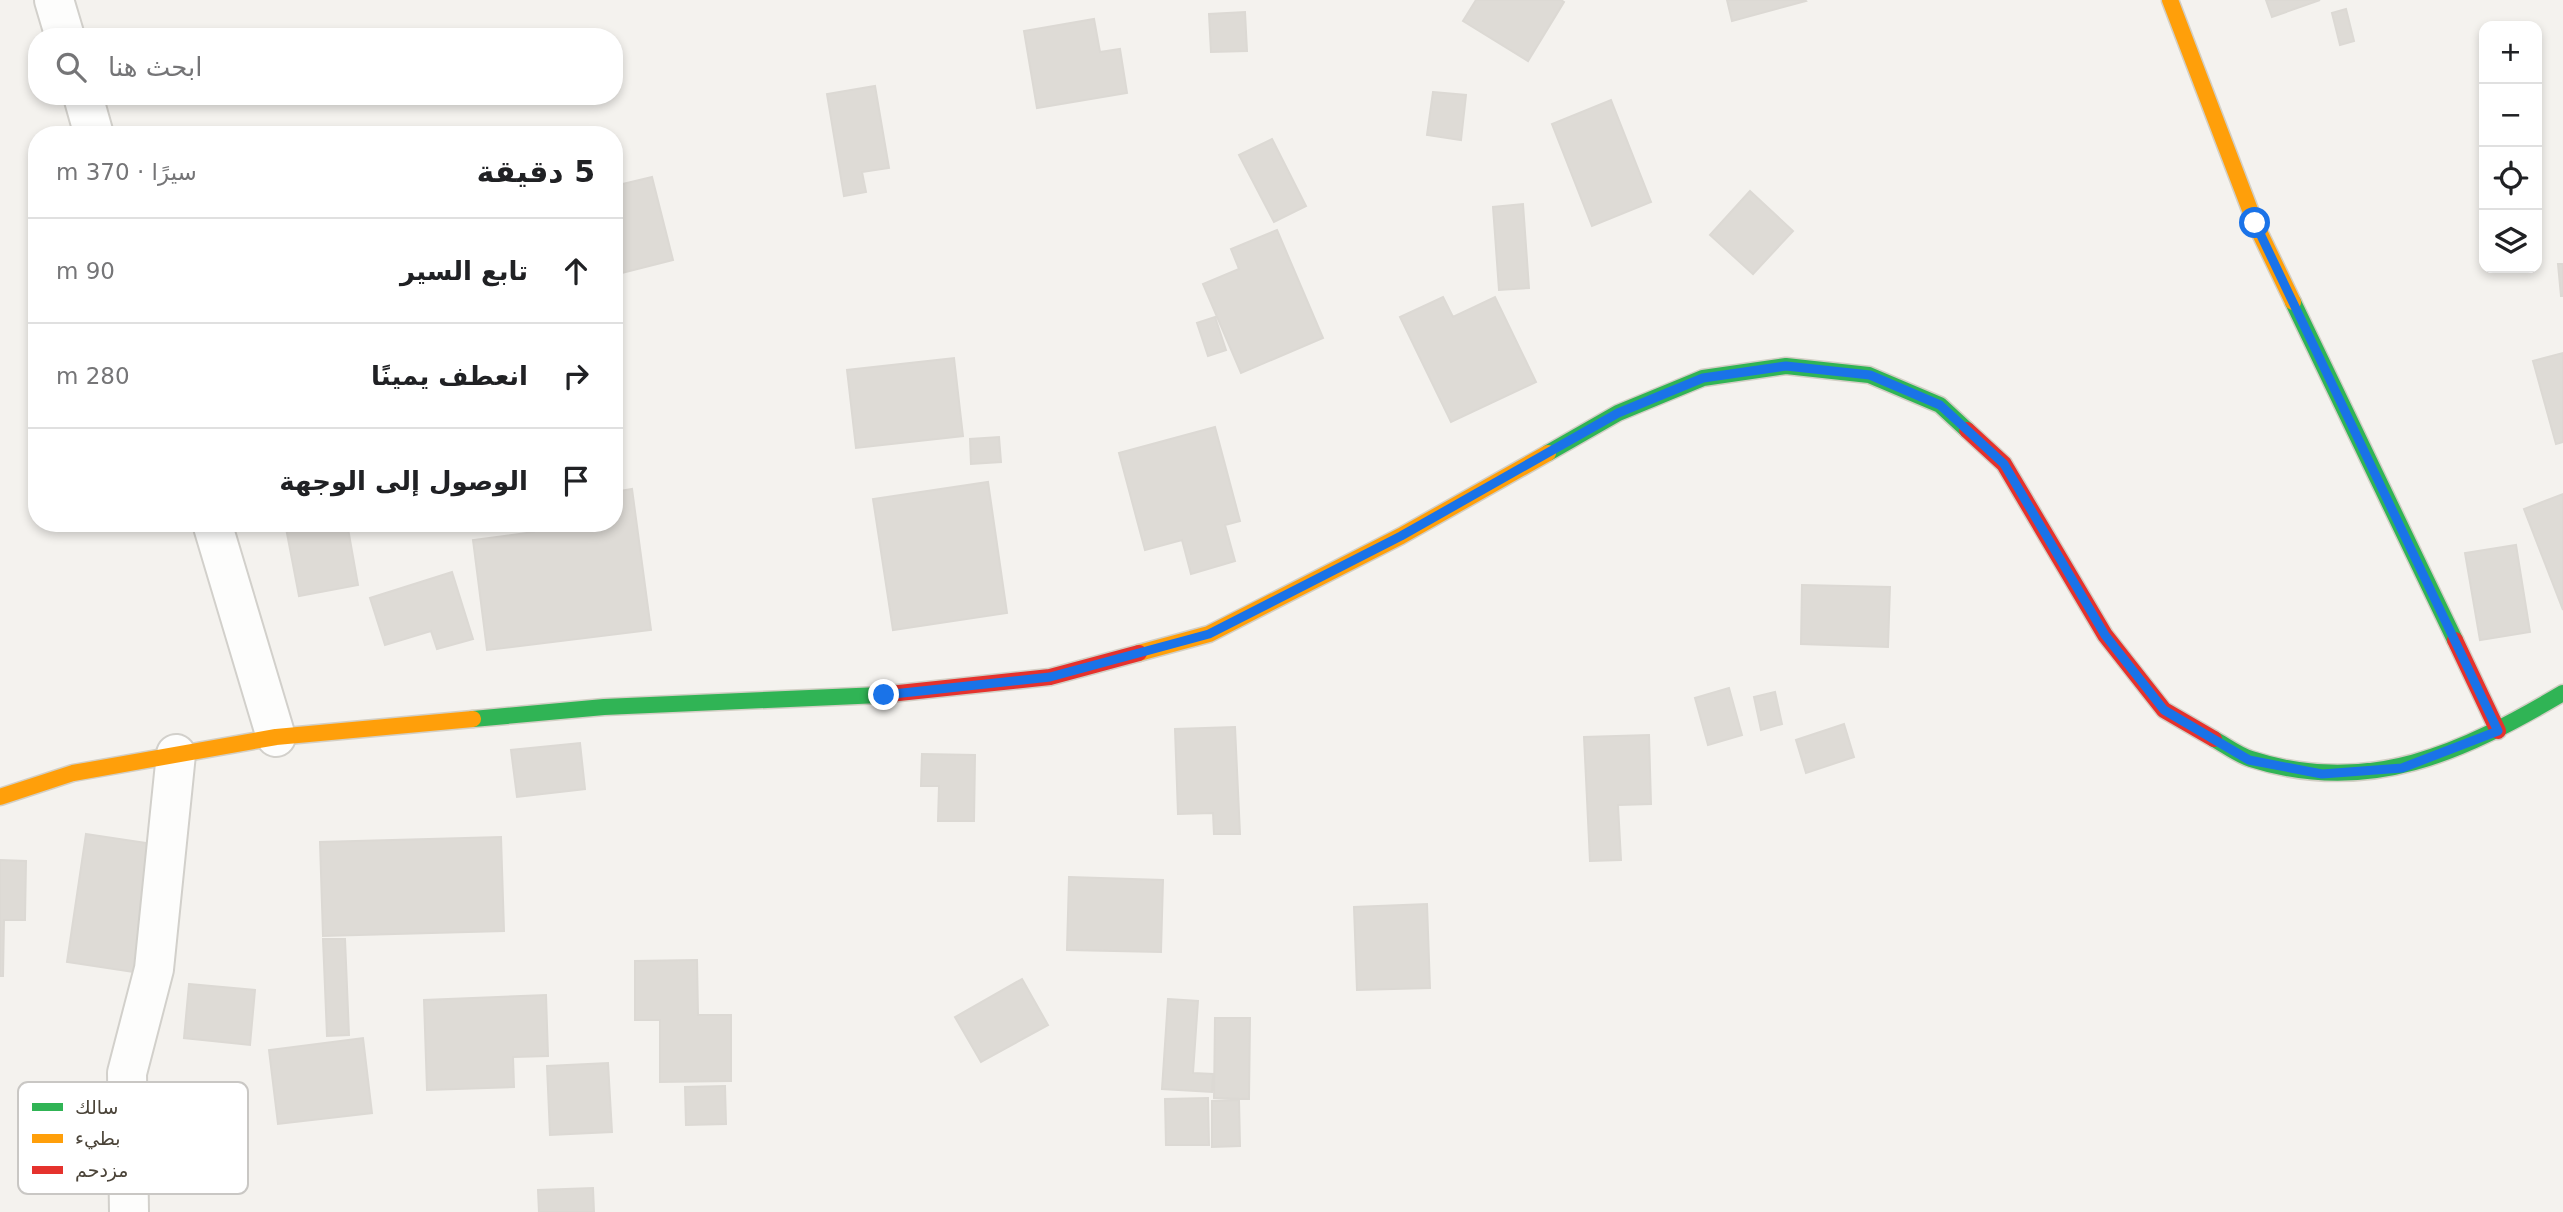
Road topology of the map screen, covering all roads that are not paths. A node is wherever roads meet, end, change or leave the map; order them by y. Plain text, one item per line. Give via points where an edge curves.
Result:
1 (54, 0) edge
2 (2170, 0) edge
3 (62, 28) edge
4 (86, 105) edge
5 (91, 126) edge
6 (215, 532) edge
7 (2563, 693) edge
8 (2498, 731) junction
9 (276, 737) junction
10 (176, 754) junction
11 (0, 797) edge
12 (127, 1082) edge
13 (129, 1194) edge
14 (129, 1212) edge

1 - 3 street
2 - 8 main road via 2255,223
4 - 5 street
6 - 9 street
7 - 8 main road
8 - 9 main road via 2402,768 2322,774 2249,760 2164,710 2105,635 2004,464 1940,405 1870,375 1786,366 1703,378 1618,413 1401,536 1209,634 1050,677 884,695 604,707
9 - 10 main road
10 - 11 main road via 74,773
10 - 12 street via 154,969
13 - 14 street

